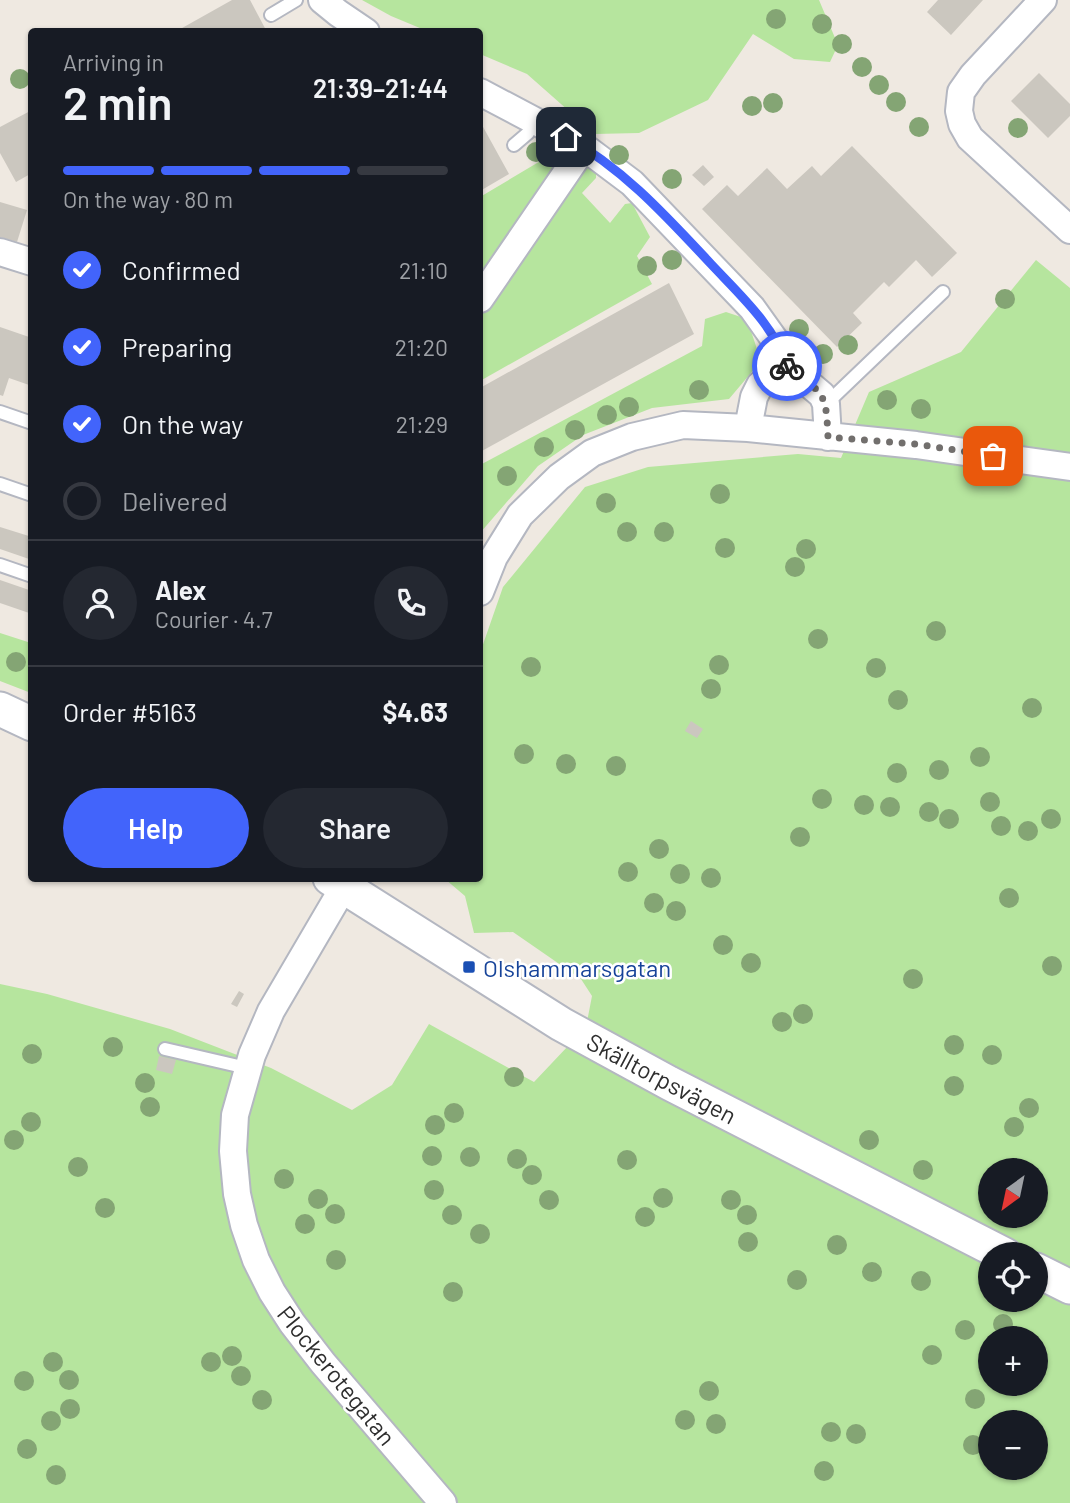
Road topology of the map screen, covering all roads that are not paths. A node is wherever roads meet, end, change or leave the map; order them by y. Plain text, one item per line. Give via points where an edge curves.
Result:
1 (296, 0) edge
2 (322, 0) edge
3 (1043, 0) edge
4 (271, 15) dead end
5 (360, 28) edge
6 (483, 94) edge
7 (534, 121) junction
8 (514, 145) dead end
9 (584, 147) junction
10 (1070, 230) edge
11 (943, 292) dead end
12 (483, 295) edge
13 (789, 373) junction
14 (826, 404) junction
15 (0, 412) edge
16 (28, 422) edge
17 (748, 428) junction
18 (828, 437) junction
19 (1070, 467) edge
20 (0, 484) edge
21 (28, 494) edge
22 (0, 565) edge
23 (483, 574) edge
24 (28, 575) edge
25 (0, 709) edge
26 (28, 722) edge
27 (340, 882) edge
28 (343, 882) edge
29 (165, 1049) dead end
30 (247, 1068) junction
31 (980, 1242) edge
32 (1048, 1276) edge
33 (1070, 1287) edge
34 (443, 1503) edge

1 - 4 lane
2 - 5 street
3 - 10 street via 973,75 961,92 959,111 970,138
6 - 7 street
7 - 8 lane
7 - 9 street
9 - 12 street
9 - 13 street via 632,183 752,308 782,350
11 - 14 lane
13 - 14 street via 809,384
13 - 17 street via 776,373 760,385
14 - 18 street
15 - 16 lane
17 - 18 street
17 - 23 street via 683,425 632,437 592,453 520,515
18 - 19 street via 916,444
20 - 21 lane
22 - 24 lane
25 - 26 street
27 - 30 street, Plockerotegatan via 271,1012
28 - 31 street, Skälltorpsvägen via 561,1024
29 - 30 lane
30 - 34 street, Plockerotegatan via 235,1115 234,1175 256,1260 299,1333
32 - 33 street

